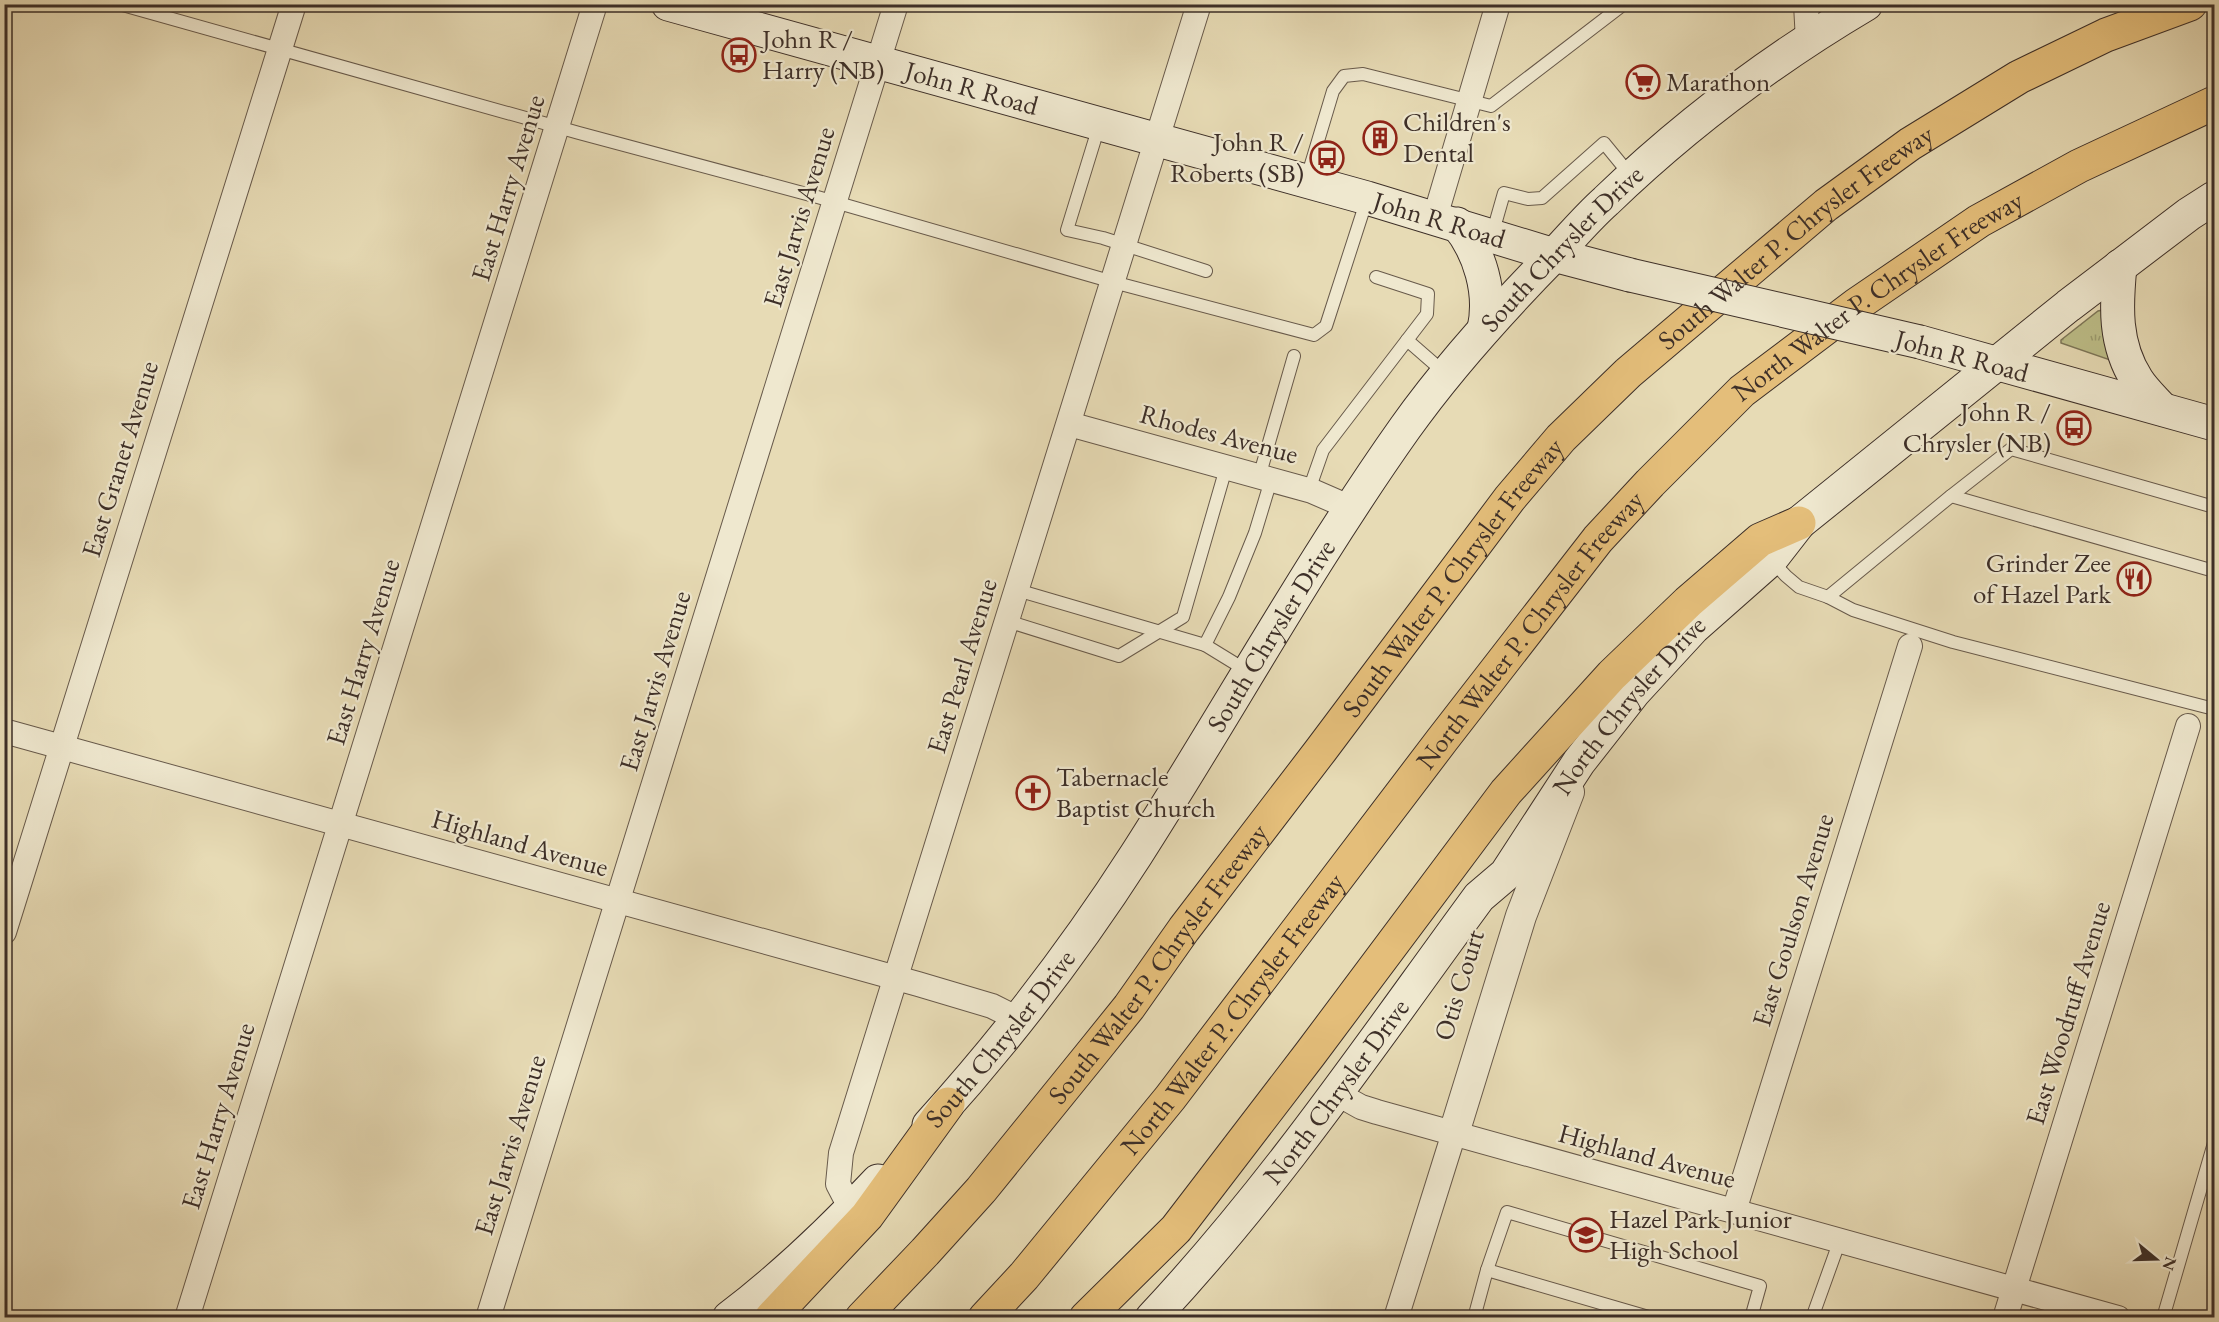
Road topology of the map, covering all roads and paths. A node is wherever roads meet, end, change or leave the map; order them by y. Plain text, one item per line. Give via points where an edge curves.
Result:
1 (119, 4) edge
2 (294, 4) edge
3 (596, 4) edge
4 (668, 4) edge
5 (896, 4) edge
6 (1199, 4) edge
7 (1498, 4) edge
8 (1624, 4) edge
9 (1806, 4) edge
10 (1866, 4) edge
11 (2190, 4) edge
12 (1808, 41) junction
13 (279, 50) junction
14 (878, 63) junction
15 (1469, 102) junction
16 (2214, 103) edge
17 (1099, 124) junction
18 (558, 127) junction
19 (1159, 141) junction
20 (1632, 177) junction
21 (1306, 182) junction
22 (1367, 198) junction
23 (2214, 198) edge
24 (835, 202) junction
25 (1446, 220) junction
26 (1492, 235) junction
27 (1125, 245) junction
28 (1554, 255) junction
29 (2120, 266) junction
30 (1206, 271) dead end
31 (1376, 277) dead end
32 (1113, 282) junction
33 (1484, 329) junction
34 (1407, 340) junction
35 (1294, 356) dead end
36 (1996, 364) junction
37 (1447, 375) junction
38 (2162, 409) junction
39 (1068, 424) junction
40 (2214, 424) edge
41 (1226, 468) junction
42 (1265, 478) junction
43 (1309, 490) junction
44 (1950, 496) junction
45 (2214, 507) edge
46 (1351, 508) junction
47 (1799, 523) junction
48 (1771, 559) junction
49 (2214, 571) edge
50 (1017, 590) junction
51 (1828, 597) junction
52 (1007, 621) junction
53 (1158, 633) junction
54 (1204, 645) junction
55 (1910, 646) dead end
56 (1250, 673) junction
57 (2214, 709) edge
58 (2187, 726) dead end
59 (4, 731) edge
60 (62, 747) junction
61 (1590, 748) dead end
62 (340, 824) junction
63 (1548, 847) junction
64 (1506, 874) junction
65 (1479, 897) junction
66 (618, 902) junction
67 (4, 932) edge
68 (895, 978) junction
69 (1018, 1019) junction
70 (1336, 1093) junction
71 (948, 1104) junction
72 (1454, 1133) junction
73 (2214, 1143) edge
74 (851, 1209) junction
75 (1734, 1211) junction
76 (1840, 1240) junction
77 (1487, 1270) junction
78 (2014, 1288) junction
79 (187, 1317) edge
80 (488, 1317) edge
81 (729, 1317) edge
82 (771, 1317) edge
83 (862, 1317) edge
84 (985, 1317) edge
85 (1086, 1317) edge
86 (1152, 1317) edge
87 (1396, 1317) edge
88 (1474, 1317) edge
89 (1652, 1317) edge
90 (1751, 1317) edge
91 (1812, 1317) edge
92 (2005, 1317) edge
93 (2118, 1317) edge
94 (2163, 1317) edge

1 - 13 lane
2 - 13 street, East Granet Avenue
3 - 18 street, East Harry Avenue
4 - 14 main road, John R Road
5 - 14 street, East Jarvis Avenue
6 - 19 street, East Pearl Avenue
7 - 15 street
8 - 15 lane via 1491,106
9 - 12 street
10 - 12 main road, South Chrysler Drive
11 - 83 highway, South Walter P. Chrysler Freeway via 2106,35 2019,77 1910,144 1826,205 1628,373 1570,430 1510,498 1129,1007 981,1190
12 - 20 main road, South Chrysler Drive via 1748,83
13 - 18 lane
13 - 60 street, East Granet Avenue
14 - 17 main road, John R Road
14 - 24 street, East Jarvis Avenue
15 - 21 lane via 1363,74 1344,76 1333,91
15 - 25 street
16 - 84 highway, North Walter P. Chrysler Freeway via 2079,166 1979,221 1856,305 1733,399 1598,539 1170,1098 1024,1276
17 - 19 main road, John R Road
17 - 27 lane via 1067,230
18 - 24 lane
18 - 62 street, East Harry Avenue
19 - 21 main road, John R Road
19 - 27 street, East Pearl Avenue
20 - 26 lane via 1604,143 1542,198 1528,200 1504,194
20 - 28 main road, South Chrysler Drive
21 - 22 main road, John R Road
22 - 25 main road, John R Road
22 - 32 lane via 1326,326 1314,335
23 - 29 main road, North Chrysler Drive
24 - 32 lane
24 - 66 street, East Jarvis Avenue
25 - 26 main road, John R Road
25 - 33 main road via 1468,237 1480,261 1486,302
26 - 28 main road, John R Road
27 - 30 lane
27 - 32 street, East Pearl Avenue
28 - 33 main road, South Chrysler Drive
28 - 36 main road, John R Road, bridge via 1920,342
29 - 36 main road, North Chrysler Drive
29 - 38 main road via 2117,328 2138,381
31 - 34 lane via 1428,294 1427,314
32 - 39 street, East Pearl Avenue
33 - 37 main road, South Chrysler Drive
34 - 37 lane
34 - 43 lane via 1323,450
35 - 42 lane
36 - 38 main road, John R Road
36 - 47 main road, North Chrysler Drive
37 - 46 main road, South Chrysler Drive via 1407,425
38 - 40 main road, John R Road
39 - 41 street, Rhodes Avenue
39 - 50 street, East Pearl Avenue
41 - 42 street, Rhodes Avenue
41 - 53 lane via 1183,617
42 - 43 street, Rhodes Avenue
42 - 54 lane via 1250,544
43 - 46 street, Rhodes Avenue
44 - 45 lane via 2011,449
44 - 49 lane
44 - 51 lane
46 - 56 main road, South Chrysler Drive
47 - 48 main road, North Chrysler Drive
47 - 85 highway via 1760,540 1688,602 1612,675 1506,792 1176,1229
48 - 51 lane via 1800,587
48 - 64 main road, North Chrysler Drive via 1693,628 1634,692 1579,762
50 - 52 street, East Pearl Avenue
50 - 53 lane
51 - 57 lane via 1853,610 1953,642
52 - 53 lane via 1119,656
52 - 68 street, East Pearl Avenue
53 - 54 lane
54 - 56 lane
55 - 75 street, East Goulson Avenue
56 - 69 main road, South Chrysler Drive via 1128,866
58 - 78 street, East Woodruff Avenue
59 - 60 street, Highland Avenue
60 - 62 street, Highland Avenue
60 - 67 street, East Granet Avenue
61 - 63 street
62 - 66 street, Highland Avenue
62 - 79 street, East Harry Avenue
63 - 64 street via 1531,863
63 - 72 street via 1521,916
64 - 65 main road, North Chrysler Drive
65 - 70 main road, North Chrysler Drive
65 - 72 street, Otis Court via 1502,885 1515,898 1452,1109
66 - 68 street, Highland Avenue
66 - 80 street, East Jarvis Avenue
68 - 69 street, Highland Avenue via 992,1006
68 - 74 street, East Pearl Avenue via 841,1153 838,1184
69 - 71 main road, South Chrysler Drive
70 - 72 street, Highland Avenue via 1361,1107
70 - 86 main road, North Chrysler Drive via 1220,1242
71 - 74 main road, South Chrysler Drive
71 - 82 highway via 867,1216
72 - 75 street, Highland Avenue
72 - 87 street
73 - 94 lane
74 - 81 main road, South Chrysler Drive
75 - 76 street, Highland Avenue
76 - 78 street, Highland Avenue
76 - 91 lane
77 - 88 lane
77 - 89 lane
77 - 90 lane via 1507,1212 1760,1286
78 - 92 street, East Woodruff Avenue
78 - 93 street, Highland Avenue

